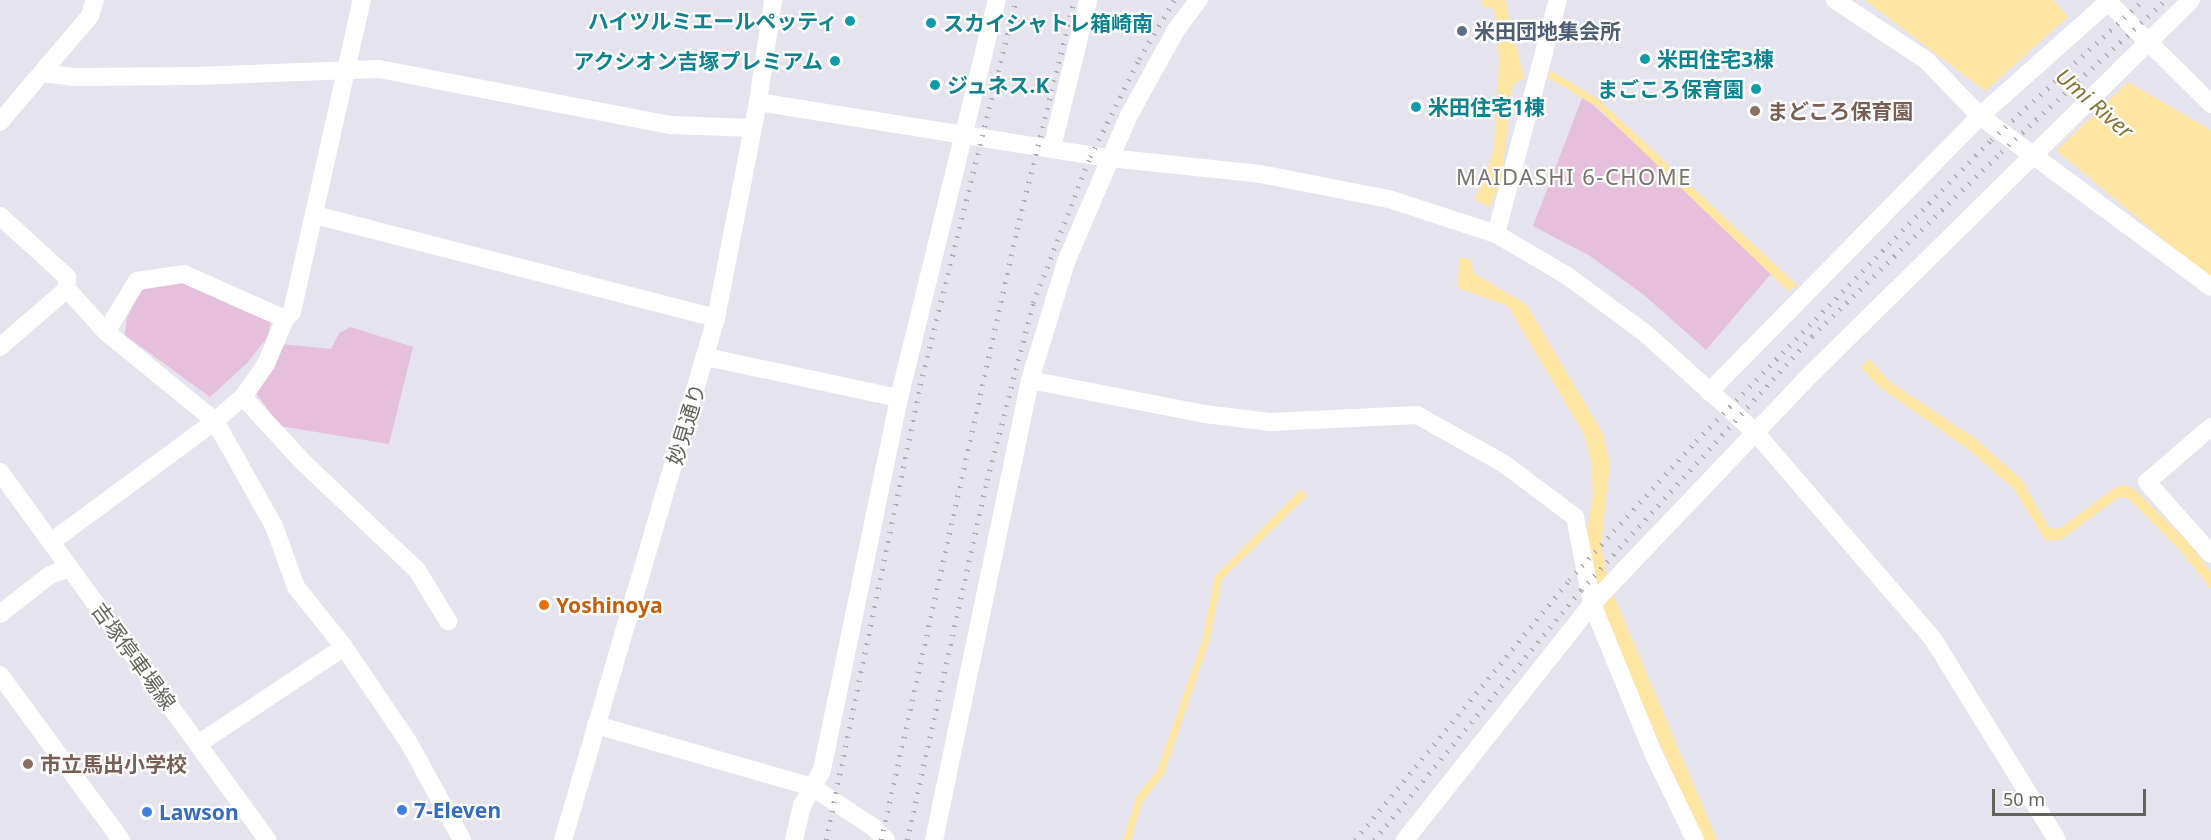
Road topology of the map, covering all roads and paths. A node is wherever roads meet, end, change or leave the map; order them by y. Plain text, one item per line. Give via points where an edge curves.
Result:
1 (95, 0) edge
2 (362, 0) edge
3 (773, 0) edge
4 (997, 0) edge
5 (1088, 0) edge
6 (1199, 0) edge
7 (1558, 0) edge
8 (1835, 0) edge
9 (2191, 0) edge
10 (2106, 3) edge
11 (2142, 47) junction
12 (348, 71) junction
13 (42, 73) junction
14 (758, 102) junction
15 (2211, 104) edge
16 (1987, 111) junction
17 (0, 122) edge
18 (753, 128) junction
19 (964, 134) junction
20 (1052, 148) junction
21 (2039, 150) junction
22 (1109, 158) junction
23 (315, 215) junction
24 (0, 216) edge
25 (1496, 234) junction
26 (2211, 287) edge
27 (67, 289) junction
28 (716, 318) junction
29 (285, 319) junction
30 (106, 332) junction
31 (0, 347) edge
32 (706, 357) junction
33 (1030, 380) junction
34 (1709, 392) junction
35 (243, 397) junction
36 (899, 398) junction
37 (215, 421) junction
38 (2211, 427) edge
39 (1755, 432) junction
40 (0, 472) edge
41 (51, 542) junction
42 (2211, 554) edge
43 (69, 567) junction
44 (1592, 604) junction
45 (0, 614) edge
46 (448, 621) dead end
47 (344, 647) junction
48 (0, 675) edge
49 (596, 725) junction
50 (198, 744) junction
51 (812, 788) junction
52 (121, 840) edge
53 (267, 840) edge
54 (462, 840) edge
55 (563, 840) edge
56 (794, 840) edge
57 (886, 840) edge
58 (934, 840) edge
59 (1406, 840) edge
60 (1695, 840) edge
61 (2057, 840) edge

1 - 13 street via 90,16
2 - 12 street
3 - 14 street, 妙見通り
4 - 19 street
5 - 20 street
6 - 22 street via 1176,30
7 - 25 street
8 - 16 street via 1927,61
9 - 11 street
10 - 11 street
10 - 16 street
11 - 15 street
11 - 21 street
12 - 13 street via 76,77
12 - 18 street via 379,69 671,125
12 - 23 street
13 - 17 street
14 - 18 street, 妙見通り
14 - 19 street
16 - 21 street
16 - 34 street
18 - 28 street, 妙見通り
19 - 20 street
19 - 36 street
20 - 22 street
21 - 26 street
21 - 39 street
22 - 25 street via 1260,174 1389,198
22 - 33 street via 1066,261
23 - 28 street
23 - 29 street via 292,312
24 - 27 street via 67,277
25 - 34 street via 1566,275 1627,320
27 - 30 street
27 - 31 street
28 - 32 street, 妙見通り
29 - 30 street via 184,274 137,281
29 - 35 street via 266,364
30 - 37 street
32 - 36 street
32 - 49 street, 妙見通り
33 - 44 street via 1205,414 1269,422 1417,415 1503,463 1575,517
33 - 58 street
34 - 39 street
35 - 37 street
35 - 46 street via 303,462 417,570
36 - 51 street via 822,770
37 - 41 street
37 - 47 street via 274,525 296,587
38 - 42 street via 2147,482
39 - 44 street
39 - 61 street via 1933,639
40 - 41 street, 吉塚停車場線
41 - 43 street, 吉塚停車場線
43 - 45 street via 50,575
43 - 50 street, 吉塚停車場線
44 - 59 street
44 - 60 street via 1654,755
47 - 50 street
47 - 54 street via 409,743
48 - 52 street
49 - 51 street
49 - 55 street, 妙見通り
50 - 53 street, 吉塚停車場線
51 - 56 street via 802,806
51 - 57 street via 873,827

